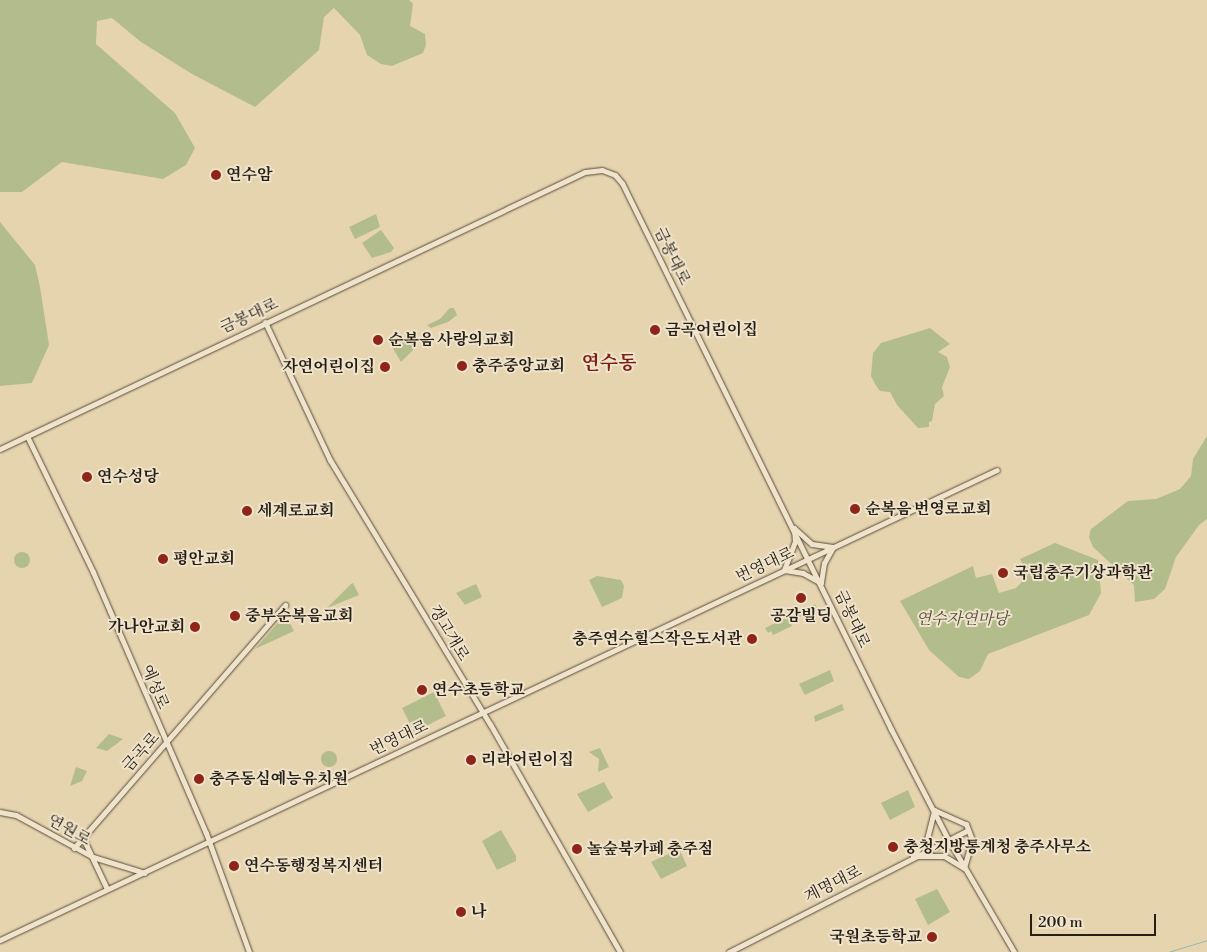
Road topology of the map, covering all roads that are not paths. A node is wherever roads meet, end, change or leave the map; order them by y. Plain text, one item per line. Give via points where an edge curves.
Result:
1 (265, 322) junction
2 (27, 436) junction
3 (0, 449) edge
4 (998, 470) dead end
5 (794, 528) junction
6 (833, 547) junction
7 (809, 558) junction
8 (784, 570) junction
9 (821, 583) junction
10 (285, 605) dead end
11 (483, 712) junction
12 (166, 743) junction
13 (934, 810) junction
14 (0, 812) edge
15 (968, 830) junction
16 (83, 838) junction
17 (948, 839) junction
18 (207, 843) junction
19 (74, 848) junction
20 (913, 856) junction
21 (93, 857) junction
22 (964, 868) junction
23 (145, 873) junction
24 (107, 890) junction
25 (0, 940) edge
26 (249, 952) edge
27 (620, 952) edge
28 (729, 952) edge
29 (1014, 952) edge

1 - 2 street, 금봉대로
1 - 5 street, 금봉대로 via 585,172 609,173 622,183
1 - 11 street, 갱고개로 via 330,460
2 - 3 street, 금봉대로
2 - 12 street, 예성로 via 93,572
4 - 6 street, 번영대로
5 - 6 street via 812,544
5 - 7 street, 금봉대로
5 - 8 street via 792,553
6 - 7 street, 번영대로
6 - 9 street via 824,563
7 - 8 street, 번영대로
7 - 9 street, 금봉대로
8 - 9 street via 802,573
8 - 11 street, 번영대로
9 - 13 street, 금봉대로 via 890,729
10 - 12 street, 금곡로
11 - 18 street, 번영대로
11 - 27 street, 갱고개로
12 - 16 street, 금곡로
12 - 18 street, 예성로 via 206,833
13 - 15 street via 966,824
13 - 17 street, 금봉대로
13 - 20 street via 927,840
14 - 19 street, 연원로 via 16,815
15 - 17 street, 계명대로
15 - 22 street via 972,840
16 - 19 street, 금곡로
16 - 21 street
17 - 20 street, 계명대로
17 - 22 street, 금봉대로
18 - 23 street, 번영대로
18 - 26 street, 예성로
19 - 21 street, 연원로
20 - 22 street via 944,856
20 - 28 street, 계명대로
21 - 23 street
21 - 24 street, 연원로
22 - 29 street, 금봉대로
23 - 24 street, 번영대로
24 - 25 street, 번영대로

